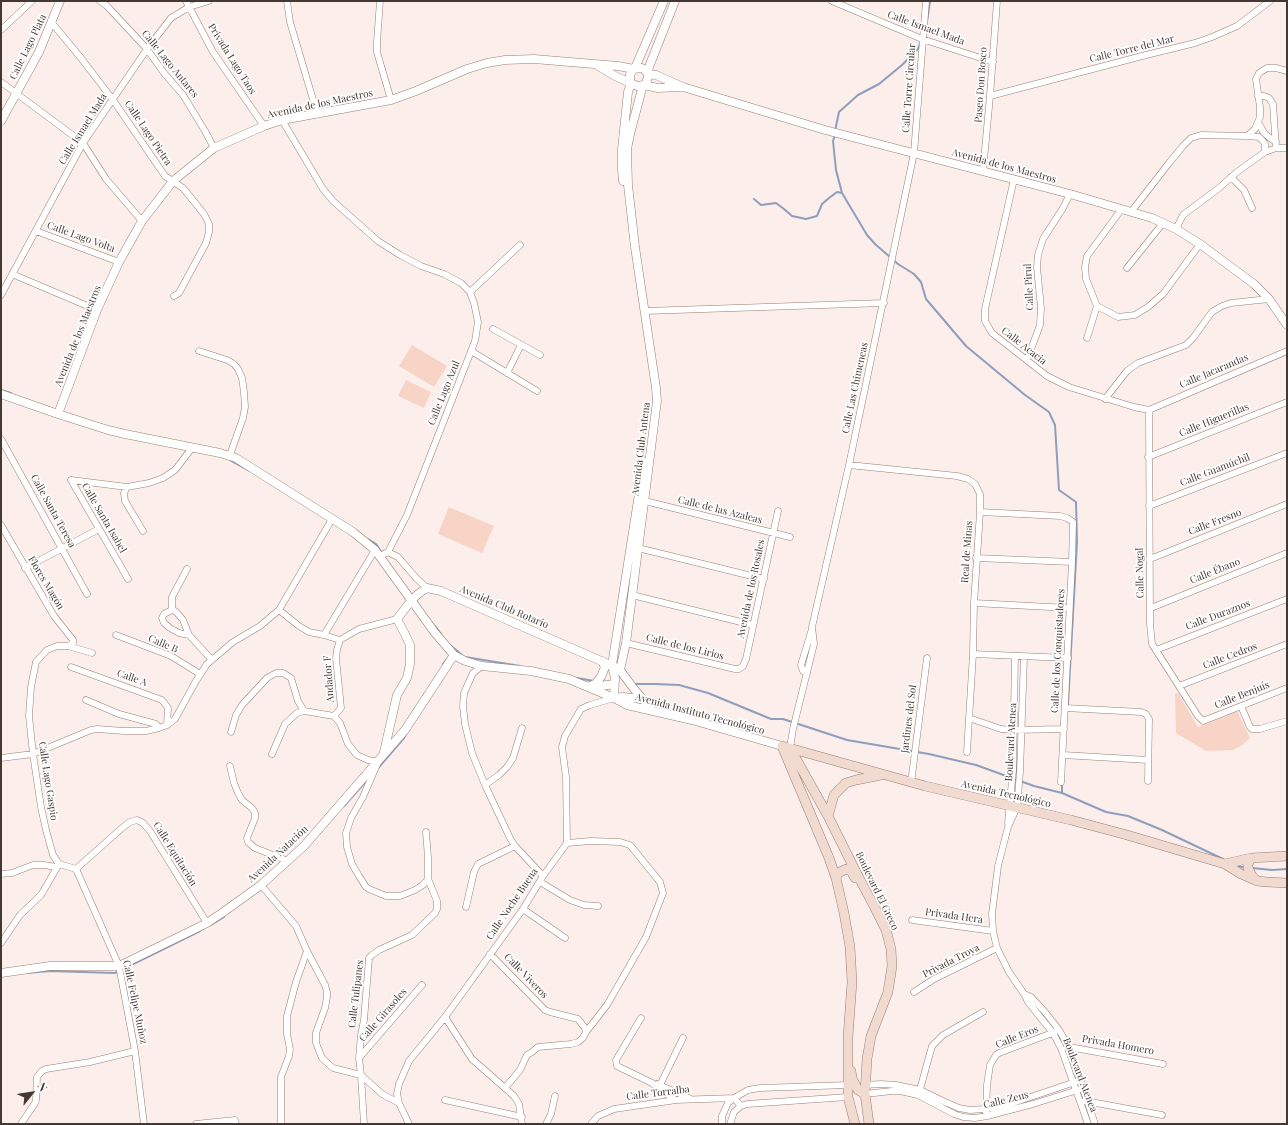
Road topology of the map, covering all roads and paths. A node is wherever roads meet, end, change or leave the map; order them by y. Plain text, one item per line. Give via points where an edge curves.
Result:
1 (32, 1) edge
2 (60, 1) edge
3 (100, 1) edge
4 (209, 1) edge
5 (287, 1) edge
6 (380, 1) edge
7 (664, 1) edge
8 (675, 1) edge
9 (832, 1) edge
10 (926, 1) edge
11 (997, 1) edge
12 (1270, 1) edge
13 (108, 4) edge
14 (187, 4) edge
15 (52, 23) junction
16 (1, 30) edge
17 (922, 38) junction
18 (147, 49) junction
19 (993, 62) junction
20 (597, 65) junction
21 (634, 69) junction
22 (1287, 71) edge
23 (647, 73) junction
24 (1, 82) edge
25 (631, 83) junction
26 (643, 85) junction
27 (683, 87) junction
28 (16, 94) junction
29 (990, 96) junction
30 (1258, 96) junction
31 (113, 100) junction
32 (391, 100) junction
33 (317, 113) junction
34 (282, 120) junction
35 (1, 121) edge
36 (1258, 122) junction
37 (264, 126) junction
38 (1247, 136) junction
39 (83, 143) junction
40 (1276, 145) junction
41 (214, 148) junction
42 (1287, 148) edge
43 (1265, 152) junction
44 (914, 153) junction
45 (983, 171) junction
46 (1231, 177) junction
47 (1014, 179) junction
48 (173, 181) junction
49 (1070, 194) junction
50 (1252, 208) dead end
51 (1121, 210) junction
52 (1131, 212) junction
53 (142, 222) junction
54 (1163, 223) junction
55 (1176, 229) junction
56 (36, 231) junction
57 (1200, 244) junction
58 (520, 245) dead end
59 (119, 262) junction
60 (1127, 268) dead end
61 (12, 274) junction
62 (470, 292) junction
63 (1, 295) edge
64 (174, 296) dead end
65 (1270, 299) junction
66 (884, 303) junction
67 (1097, 306) junction
68 (97, 310) junction
69 (645, 311) junction
70 (1287, 325) edge
71 (493, 329) dead end
72 (1087, 338) dead end
73 (521, 345) junction
74 (199, 351) dead end
75 (472, 351) junction
76 (1287, 351) edge
77 (540, 355) dead end
78 (1027, 360) junction
79 (507, 373) junction
80 (537, 391) dead end
81 (1, 394) edge
82 (1105, 399) junction
83 (1287, 402) edge
84 (1149, 410) junction
85 (58, 414) junction
86 (1, 439) edge
87 (192, 448) junction
88 (1287, 453) edge
89 (230, 455) junction
90 (1148, 457) junction
91 (848, 465) junction
92 (126, 487) junction
93 (645, 501) junction
94 (1287, 504) edge
95 (1150, 506) junction
96 (778, 511) dead end
97 (980, 512) junction
98 (332, 519) junction
99 (1, 525) edge
100 (98, 529) junction
101 (143, 531) dead end
102 (773, 534) junction
103 (790, 537) dead end
104 (62, 548) junction
105 (638, 548) junction
106 (388, 552) junction
107 (378, 553) junction
108 (1287, 553) edge
109 (976, 558) junction
110 (1150, 559) junction
111 (1072, 562) junction
112 (25, 568) junction
113 (187, 569) dead end
114 (128, 579) dead end
115 (764, 579) junction
116 (427, 588) junction
117 (87, 594) dead end
118 (632, 595) junction
119 (1287, 599) edge
120 (411, 601) junction
121 (974, 603) junction
122 (1069, 608) junction
123 (1151, 608) junction
124 (172, 610) junction
125 (280, 610) junction
126 (397, 619) junction
127 (753, 625) junction
128 (116, 635) dead end
129 (188, 635) junction
130 (324, 635) junction
131 (340, 640) junction
132 (626, 643) junction
133 (1287, 644) edge
134 (68, 646) junction
135 (1156, 650) junction
136 (92, 653) dead end
137 (973, 654) junction
138 (454, 655) junction
139 (1015, 656) junction
140 (1024, 657) junction
141 (927, 658) dead end
142 (1068, 658) junction
143 (212, 660) junction
144 (602, 661) junction
145 (612, 664) junction
146 (482, 666) junction
147 (70, 667) dead end
148 (739, 669) joint
149 (620, 670) junction
150 (200, 674) junction
151 (615, 681) junction
152 (591, 685) junction
153 (1179, 686) junction
154 (1287, 688) edge
155 (614, 698) junction
156 (643, 699) junction
157 (86, 700) dead end
158 (1241, 706) junction
159 (1065, 708) junction
160 (304, 711) junction
161 (653, 711) junction
162 (334, 716) junction
163 (969, 718) junction
164 (1203, 721) joint
165 (1287, 721) edge
166 (167, 725) junction
167 (159, 728) junction
168 (522, 728) dead end
169 (1064, 729) junction
170 (1014, 730) junction
171 (1022, 730) junction
172 (231, 732) dead end
173 (786, 747) junction
174 (968, 752) dead end
175 (33, 754) junction
176 (272, 754) dead end
177 (1063, 755) junction
178 (1, 758) edge
179 (380, 758) junction
180 (1148, 760) junction
181 (230, 766) dead end
182 (883, 775) junction
183 (1148, 781) dead end
184 (911, 782) junction
185 (1061, 782) dead end
186 (485, 785) junction
187 (1013, 807) junction
188 (830, 819) junction
189 (816, 828) junction
190 (426, 832) dead end
191 (567, 843) junction
192 (515, 846) junction
193 (1287, 856) edge
194 (1251, 858) junction
195 (288, 861) junction
196 (1226, 864) junction
197 (58, 866) junction
198 (76, 869) junction
199 (1, 874) edge
200 (836, 878) junction
201 (542, 879) junction
202 (428, 880) junction
203 (1257, 881) junction
204 (1287, 883) edge
205 (261, 885) junction
206 (868, 894) junction
207 (598, 906) dead end
208 (466, 907) dead end
209 (523, 909) junction
210 (912, 920) dead end
211 (207, 923) junction
212 (993, 931) junction
213 (565, 938) dead end
214 (1, 943) edge
215 (997, 948) junction
216 (307, 951) junction
217 (490, 954) junction
218 (119, 966) junction
219 (1, 973) edge
220 (422, 985) dead end
221 (914, 992) dead end
222 (1024, 994) junction
223 (983, 1012) dead end
224 (446, 1017) junction
225 (641, 1018) dead end
226 (1059, 1030) junction
227 (586, 1032) junction
228 (1052, 1034) junction
229 (683, 1038) dead end
230 (848, 1038) junction
231 (1070, 1047) junction
232 (1061, 1048) junction
233 (135, 1051) junction
234 (359, 1058) junction
235 (1163, 1064) dead end
236 (361, 1075) junction
237 (1081, 1080) junction
238 (652, 1083) junction
239 (1072, 1083) junction
240 (660, 1085) junction
241 (848, 1085) junction
242 (505, 1088) junction
243 (1084, 1088) junction
244 (862, 1090) junction
245 (1076, 1091) junction
246 (919, 1092) junction
247 (555, 1096) dead end
248 (1031, 1096) junction
249 (848, 1097) junction
250 (734, 1098) junction
251 (690, 1099) junction
252 (445, 1100) dead end
253 (676, 1100) junction
254 (1079, 1101) junction
255 (1088, 1101) junction
256 (398, 1104) junction
257 (1033, 1104) junction
258 (741, 1106) junction
259 (986, 1113) junction
260 (1162, 1115) dead end
261 (522, 1121) edge
262 (854, 1122) edge
263 (21, 1124) edge
264 (144, 1124) edge
265 (196, 1124) edge
266 (236, 1124) edge
267 (281, 1124) edge
268 (364, 1124) edge
269 (409, 1124) edge
270 (546, 1124) edge
271 (591, 1124) edge
272 (722, 1124) edge
273 (730, 1124) edge
274 (869, 1124) edge
275 (1088, 1124) edge
276 (1095, 1124) edge

1 - 16 street
2 - 15 street, Calle Lago Plata
3 - 13 street, Calle Lago Antares
4 - 14 street, Calle Ismael Mada
5 - 33 street via 290,22
6 - 32 street via 377,52
7 - 21 street
8 - 23 street
9 - 17 street, Calle Ismael Mada
10 - 17 street, Calle Torre Circular
11 - 19 street, Paseo Don Bosco
12 - 29 street, Calle Torre del Mar via 1237,26 1195,43
13 - 18 street, Calle Lago Antares
14 - 18 street, Calle Ismael Mada via 171,18
14 - 37 street, Privada Lago Taos via 213,52
15 - 28 street, Calle Lago Plata
15 - 31 street, Calle Lago Pietra
17 - 19 street, Calle Ismael Mada
17 - 44 street, Calle Torre Circular
18 - 31 street, Calle Ismael Mada
18 - 41 street, Calle Lago Antares via 183,95
19 - 29 street, Paseo Don Bosco
20 - 21 street, Avenida de los Maestros
20 - 25 street, Avenida de los Maestros
20 - 32 street, Avenida de los Maestros via 534,59 504,60 467,69
21 - 23 street via 642,68
21 - 25 street via 629,77
22 - 30 street via 1267,68 1259,73 1256,78
23 - 26 street via 648,80
23 - 27 street, Avenida de los Maestros
24 - 28 street
25 - 26 street
25 - 145 street, Avenida Club Antena via 622,149 622,170 653,400
26 - 27 street, Avenida de los Maestros via 658,88
26 - 69 street, Avenida Club Antena via 627,149 628,185
27 - 44 street, Avenida de los Maestros via 825,130
28 - 35 street, Calle Lago Plata
28 - 39 street
29 - 45 street, Paseo Don Bosco
30 - 36 street
30 - 40 street via 1269,98 1273,104
31 - 39 street, Calle Ismael Mada
31 - 48 street, Calle Lago Pietra via 159,168
32 - 33 street, Avenida de los Maestros
33 - 34 street, Avenida de los Maestros
34 - 37 street, Avenida de los Maestros
34 - 62 street via 323,189 333,201 378,241 421,266 461,283
36 - 38 street
36 - 40 street via 1264,133
37 - 41 street, Avenida de los Maestros
38 - 43 street via 1259,137 1265,144
38 - 52 street via 1201,135 1191,138
39 - 53 street via 106,179
39 - 56 street, Calle Ismael Mada
40 - 42 street
40 - 43 street
41 - 48 street, Avenida de los Maestros
43 - 46 street
44 - 45 street, Avenida de los Maestros
44 - 66 street, Calle Las Chimeneas
45 - 47 street, Avenida de los Maestros
46 - 50 street via 1244,190
46 - 55 street via 1183,215
47 - 49 street, Avenida de los Maestros
47 - 78 street, Calle Acacia via 985,309 985,321 992,333
48 - 53 street, Avenida de los Maestros
48 - 64 street, Calle Lago Pietra via 183,188 209,224 206,243 179,293
49 - 51 street, Avenida de los Maestros
49 - 78 street, Calle Pirul via 1043,239 1038,255 1040,325
51 - 52 street, Avenida de los Maestros
51 - 67 street via 1088,256 1085,267 1086,279
52 - 54 street, Avenida de los Maestros
53 - 59 street, Avenida de los Maestros
54 - 55 street, Avenida de los Maestros
54 - 60 street
55 - 57 street, Avenida de los Maestros
56 - 59 street, Calle Lago Volta
56 - 61 street, Calle Ismael Mada
57 - 65 street, Avenida de los Maestros
57 - 67 street via 1163,294 1148,307 1135,314 1118,317
58 - 62 street
59 - 68 street, Avenida de los Maestros
61 - 63 street, Calle Ismael Mada
61 - 68 street
62 - 75 street, Calle Lago Azul via 478,322
65 - 70 street, Avenida de los Maestros
65 - 82 street via 1231,303 1212,312 1186,345 1138,363 1127,371
66 - 69 street
66 - 91 street, Calle Las Chimeneas
67 - 72 street
68 - 85 street, Avenida de los Maestros
69 - 93 street, Avenida Club Antena via 657,400
71 - 73 street
73 - 77 street
73 - 79 street
74 - 89 street via 234,364 242,378 244,418
75 - 79 street
75 - 106 street, Calle Lago Azul via 407,515
76 - 84 street, Calle Jacarandas
78 - 82 street, Calle Acacia via 1047,376
79 - 80 street
81 - 85 street
82 - 84 street, Calle Acacia
83 - 90 street, Calle Higuerillas
84 - 90 street, Calle Nogal
85 - 87 street via 125,434
86 - 104 street, Calle Santa Teresa
87 - 89 street
87 - 92 street, Calle Santa Isabel via 175,470 163,478
88 - 95 street, Calle Guamúchil
89 - 98 street
90 - 95 street, Calle Nogal
91 - 97 street, Real de Minas via 968,479 975,484 980,494
91 - 173 street, Calle Las Chimeneas via 812,627 814,644 793,729
92 - 100 street, Calle Santa Isabel via 71,480
92 - 101 street via 126,501
93 - 102 street, Calle de las Azaleas
93 - 105 street, Avenida Club Antena
94 - 110 street, Calle Fresno
95 - 110 street, Calle Nogal
96 - 102 street, Avenida de los Rosales
97 - 109 street, Real de Minas
97 - 111 street, Calle de los Conquistadores via 1068,518 1073,522
98 - 107 street via 353,532
98 - 125 street
99 - 112 street, Flores Magón
100 - 104 street
100 - 114 street, Calle Santa Isabel
102 - 103 street, Calle de las Azaleas
102 - 115 street, Avenida de los Rosales
104 - 112 street
104 - 117 street, Calle Santa Teresa
105 - 115 street
105 - 118 street, Avenida Club Antena
106 - 107 street
106 - 116 street, Avenida Club Rotario via 398,557
107 - 120 street
107 - 130 street
108 - 123 street, Calle Ébano
109 - 111 street
109 - 121 street, Real de Minas
110 - 123 street, Calle Nogal
111 - 122 street, Calle de los Conquistadores
112 - 134 street, Flores Magón via 54,616 73,640
113 - 124 street via 172,597
115 - 127 street, Avenida de los Rosales
116 - 120 street
116 - 144 street, Avenida Club Rotario via 441,591
118 - 127 street
118 - 132 street, Avenida Club Antena
119 - 135 street, Calle Duraznos
120 - 126 street
120 - 138 street
121 - 122 street
121 - 137 street, Real de Minas
122 - 142 street, Calle de los Conquistadores
123 - 135 street, Calle Nogal via 1152,644
124 - 129 street via 183,620
124 - 129 street via 164,614 164,623 179,633
125 - 130 street via 309,632
125 - 143 street via 233,642
126 - 131 street via 359,629
126 - 179 street via 410,645 410,664 407,678 398,695
127 - 148 street, Avenida de los Rosales via 746,659
128 - 150 street, Calle B via 171,656
129 - 143 street
130 - 131 street
131 - 162 street, Andador F via 336,658 341,708
132 - 148 street, Calle de los Lirios
132 - 149 street, Avenida Club Antena
133 - 153 street, Calle Cedros
134 - 136 street, Calle Lago Gaspio
134 - 175 street, Calle Lago Gaspio via 57,646 47,650 36,662 29,716
135 - 153 street, Calle Nogal
137 - 139 street
137 - 163 street, Real de Minas
138 - 146 street, Avenida Instituto Tecnológico
138 - 179 street, Avenida Natación via 405,730
139 - 140 street
139 - 170 street, Boulevard Atenea
140 - 142 street
140 - 171 street, Boulevard Atenea
141 - 184 street, Jardines del Sol
142 - 159 street, Calle de los Conquistadores
143 - 150 street
144 - 145 street, Avenida Club Rotario
144 - 152 street via 605,667 601,677
145 - 149 street, Avenida Club Rotario
145 - 151 street, Avenida Club Antena
146 - 152 street, Avenida Instituto Tecnológico via 550,674
146 - 186 street via 473,673 469,681 464,693 463,706 472,753
147 - 166 street, Calle A via 162,700 168,708
149 - 151 street, Avenida Club Antena
149 - 156 street
150 - 166 street via 175,719
151 - 152 street via 600,686
151 - 155 street, Avenida Club Antena
152 - 155 street, Avenida Instituto Tecnológico
153 - 164 street, Calle Nogal
154 - 158 street, Calle Benjuís
155 - 156 street
155 - 161 street, Avenida Instituto Tecnológico via 627,705
155 - 191 street via 581,710 563,741
156 - 161 street
157 - 167 street via 118,714 156,724
158 - 164 street, Calle Benjuís
158 - 165 street via 1250,727 1255,730
159 - 169 street, Calle de los Conquistadores
159 - 180 street via 1144,713 1149,719
160 - 162 street
160 - 172 street via 291,678 283,673 276,673 267,678 242,705
160 - 176 street via 285,724
161 - 173 street, Avenida Instituto Tecnológico
162 - 179 street via 340,723 348,744 357,755 368,760
163 - 170 street via 996,728
163 - 174 street, Real de Minas
166 - 167 street
167 - 175 street via 146,731 91,730
168 - 186 street via 513,758 499,775
169 - 171 street
169 - 177 street, Calle de los Conquistadores
170 - 171 street
170 - 187 street, Boulevard Atenea
171 - 187 street, Boulevard Atenea via 1019,784
173 - 182 main road, Avenida Tecnológico
173 - 188 main road, Boulevard El Greco
173 - 189 main road
175 - 178 street
175 - 197 street, Calle Lago Gaspio via 41,808
177 - 180 street
177 - 185 street, Calle de los Conquistadores
179 - 195 street, Avenida Natación
179 - 202 street via 346,833 352,864 366,887 386,896 400,896 424,885
180 - 183 street
181 - 195 street via 238,793 255,813 248,842 255,848
182 - 184 main road, Avenida Tecnológico
182 - 188 main road via 846,784 834,795
184 - 187 main road, Avenida Tecnológico
186 - 192 street
187 - 196 main road, Avenida Tecnológico via 1072,820
187 - 212 street, Boulevard Atenea via 998,866 992,914
188 - 189 main road
188 - 206 main road, Boulevard El Greco
189 - 200 main road
190 - 202 street, Calle Tulipanes
191 - 201 street, Calle Noche Buena
191 - 227 street via 591,841 630,845 660,882 663,893 646,937 607,1004
192 - 201 street
192 - 208 street via 478,864
193 - 194 main road, Avenida Tecnológico
194 - 196 main road, Avenida Tecnológico
194 - 203 main road via 1248,868
195 - 205 street, Avenida Natación
196 - 203 main road, Avenida Tecnológico
197 - 198 street
197 - 199 street via 33,865 12,873
197 - 214 street via 41,895 20,915
198 - 211 street, Calle Equitación via 122,828 137,820 150,831
198 - 218 street, Calle Felipe Muñoz
200 - 206 main road via 840,871 849,870 864,893
200 - 230 main road via 850,947 852,982
201 - 207 street via 570,900
201 - 209 street, Calle Noche Buena
202 - 234 street, Calle Tulipanes via 437,901 435,913 412,935 379,950 369,958
203 - 204 main road, Avenida Tecnológico
205 - 211 street, Avenida Natación
205 - 216 street via 296,926
206 - 244 main road, Boulevard El Greco via 886,930 892,966 888,992 871,1036
209 - 213 street
209 - 217 street, Calle Noche Buena
210 - 212 street, Privada Hera
211 - 218 street, Avenida Natación
212 - 215 street, Boulevard Atenea
215 - 221 street, Privada Troya via 934,979
215 - 222 street, Boulevard Atenea
216 - 236 street via 325,984 328,997 316,1033 316,1043 322,1058 334,1068
216 - 267 street via 287,1016 290,1049 282,1077
217 - 224 street, Calle Noche Buena
217 - 227 street, Calle Viveros via 546,1010 578,1019
218 - 219 street, Avenida Natación via 50,966
218 - 233 street, Calle Felipe Muñoz
220 - 234 street, Calle Girasoles
222 - 226 street, Boulevard Atenea via 1038,1004
222 - 228 street, Boulevard Atenea
223 - 246 street via 943,1035 932,1046
224 - 242 street via 472,1059
224 - 256 street, Calle Noche Buena via 409,1061 399,1084
225 - 238 street via 616,1062 618,1067
226 - 228 street
226 - 231 street, Boulevard Atenea
227 - 242 street via 578,1042 538,1047 528,1055 520,1070
228 - 232 street, Boulevard Atenea
228 - 259 street, Calle Eros via 996,1055 990,1065 986,1085
229 - 240 street
230 - 241 main road
230 - 244 main road via 852,1078
231 - 232 street, Privada Homero
231 - 235 street, Privada Homero
231 - 237 street, Boulevard Atenea
232 - 239 street, Boulevard Atenea
233 - 263 street via 42,1071 37,1077 35,1104
233 - 264 street, Calle Felipe Muñoz
234 - 236 street, Calle Tulipanes
236 - 256 street
236 - 268 street, Calle Tulipanes
237 - 239 street, Calle Zeus
237 - 243 street, Boulevard Atenea
238 - 240 street
238 - 253 street
239 - 245 street, Boulevard Atenea
239 - 248 street, Calle Zeus
240 - 251 street
241 - 249 main road
241 - 250 street, Calle Torralba via 760,1088 748,1090
242 - 261 street via 519,1104
243 - 245 street, Calle Zeus
243 - 255 street, Boulevard Atenea
244 - 246 street, Calle Zeus
244 - 246 street, Calle Zeus via 881,1084 896,1085
244 - 262 main road via 855,1100
244 - 274 main road, Boulevard El Greco
245 - 254 street, Boulevard Atenea
245 - 257 street, Calle Zeus
246 - 259 street, Calle Zeus via 963,1117 975,1118
247 - 270 street
248 - 257 street
248 - 259 street, Calle Zeus
249 - 258 street
249 - 262 main road
250 - 251 street, Calle Torralba
250 - 258 street
250 - 272 street, Calle Torralba via 728,1103 722,1116
251 - 253 street, Calle Torralba
252 - 261 street
253 - 271 street, Calle Torralba via 614,1109 598,1116
254 - 255 street
254 - 275 street, Boulevard Atenea
255 - 260 street
255 - 276 street, Boulevard Atenea
256 - 269 street
257 - 259 street, Calle Zeus
258 - 273 street via 734,1112
265 - 266 street via 235,1120

